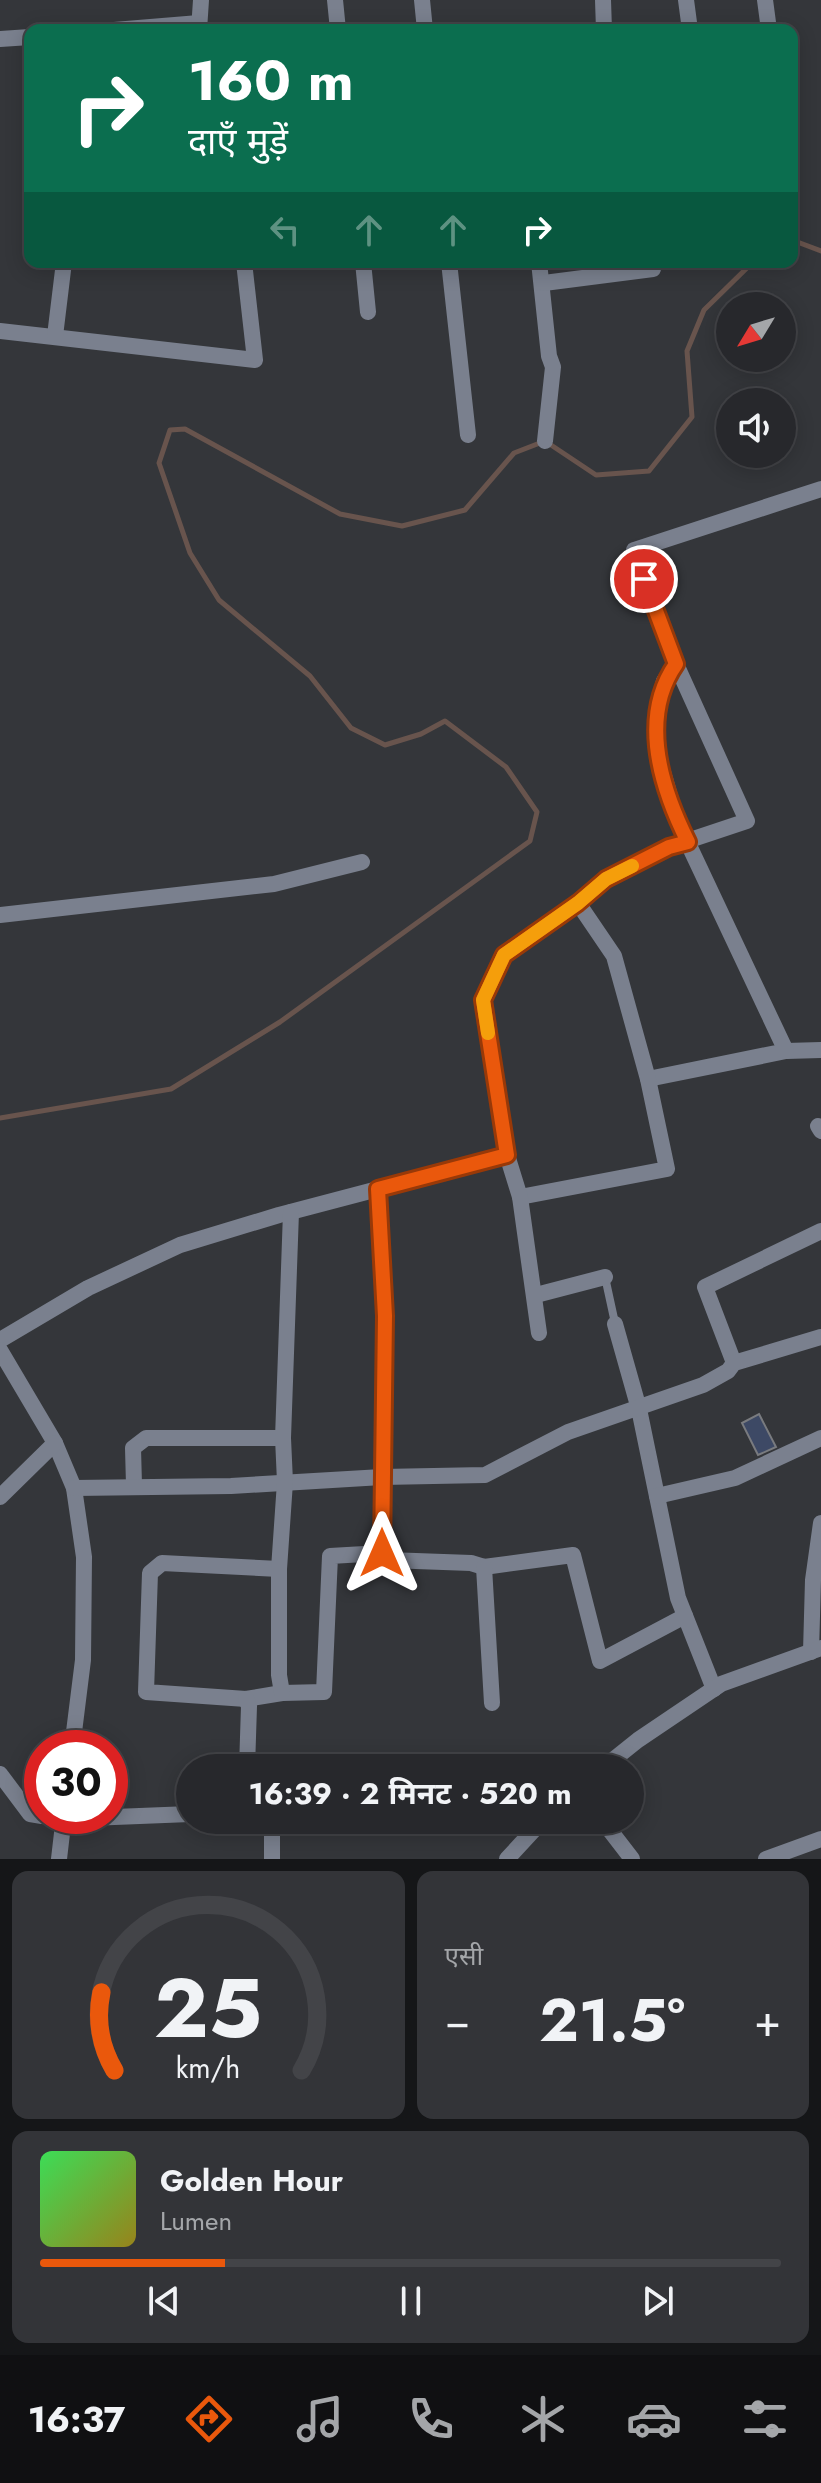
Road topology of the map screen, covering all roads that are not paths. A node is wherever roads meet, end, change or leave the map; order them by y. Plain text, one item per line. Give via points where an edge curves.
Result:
1 (201, 0) edge
2 (335, 0) edge
3 (422, 0) edge
4 (603, 0) edge
5 (686, 0) edge
6 (765, 0) edge
7 (199, 24) edge
8 (337, 24) edge
9 (424, 24) edge
10 (604, 24) edge
11 (689, 24) edge
12 (768, 24) edge
13 (24, 37) edge
14 (0, 39) edge
15 (63, 268) edge
16 (245, 268) edge
17 (364, 268) edge
18 (450, 268) edge
19 (540, 268) edge
20 (653, 269) dead end
21 (544, 283) junction
22 (368, 312) dead end
23 (0, 331) edge
24 (55, 336) junction
25 (468, 435) dead end
26 (545, 441) dead end
27 (821, 489) edge
28 (676, 664) junction
29 (688, 842) junction
30 (362, 862) dead end
31 (578, 903) junction
32 (0, 915) edge
33 (821, 1050) edge
34 (786, 1051) junction
35 (648, 1079) junction
36 (507, 1155) junction
37 (378, 1189) junction
38 (520, 1197) junction
39 (291, 1212) junction
40 (821, 1231) edge
41 (605, 1277) joint
42 (536, 1295) junction
43 (615, 1324) joint
44 (539, 1333) dead end
45 (821, 1337) edge
46 (0, 1340) edge
47 (0, 1350) edge
48 (734, 1363) junction
49 (639, 1409) junction
50 (283, 1438) junction
51 (820, 1441) edge
52 (55, 1443) junction
53 (382, 1477) junction
54 (285, 1482) junction
55 (134, 1485) junction
56 (74, 1488) junction
57 (657, 1496) junction
58 (0, 1497) edge
59 (821, 1523) edge
60 (382, 1553) junction
61 (484, 1567) junction
62 (279, 1569) junction
63 (685, 1616) junction
64 (816, 1650) edge
65 (714, 1689) junction
66 (282, 1693) junction
67 (246, 1699) junction
68 (492, 1703) dead end
69 (74, 1730) edge
70 (247, 1754) edge
71 (620, 1754) edge
72 (0, 1774) edge
73 (24, 1806) edge
74 (176, 1814) edge
75 (128, 1815) edge
76 (62, 1834) edge
77 (272, 1834) edge
78 (530, 1834) edge
79 (613, 1834) edge
80 (821, 1839) edge
81 (59, 1859) edge
82 (272, 1859) edge
83 (507, 1859) edge
84 (632, 1859) edge
85 (766, 1859) edge

1 - 7 street
2 - 8 street
3 - 9 street
4 - 10 street
5 - 11 street
6 - 12 street
13 - 14 street
15 - 24 street
16 - 24 street via 255,360
17 - 22 street
18 - 25 street
19 - 21 street
20 - 21 street
21 - 26 street via 553,367
23 - 24 street
27 - 28 street via 634,550
28 - 29 street via 664,681 656,711 658,755
28 - 29 street via 747,821
29 - 31 street via 606,879
29 - 34 street
30 - 32 street via 274,884
31 - 35 street via 614,956
31 - 36 street via 504,955 483,1000
33 - 34 street
34 - 35 street
35 - 38 street via 667,1169
36 - 37 street
36 - 38 street
37 - 39 street
37 - 53 street via 385,1316
38 - 42 street
39 - 46 street via 180,1245 88,1288
39 - 50 street
40 - 48 street via 705,1287
41 - 42 street
41 - 43 lane
42 - 44 street
43 - 49 street
45 - 48 street
47 - 52 street
48 - 49 street via 703,1385
49 - 53 street via 568,1432 485,1475
49 - 57 street
50 - 54 street
50 - 55 street via 146,1438 133,1448
51 - 57 street via 735,1478
52 - 56 street
52 - 58 street
53 - 54 street
53 - 60 street
54 - 55 street
54 - 62 street
55 - 56 street
56 - 69 street via 84,1557 83,1660
57 - 63 street
59 - 64 street via 813,1580
60 - 61 street via 388,1560
60 - 66 street via 330,1556 324,1692
61 - 63 street via 573,1555 600,1661
61 - 68 street
62 - 66 street
62 - 67 street via 162,1563 150,1573 146,1692
63 - 65 street
64 - 65 street
65 - 71 street
66 - 67 street
67 - 70 street
72 - 73 street
74 - 75 street
76 - 81 street
77 - 82 street
78 - 83 street
79 - 84 street
80 - 85 street

